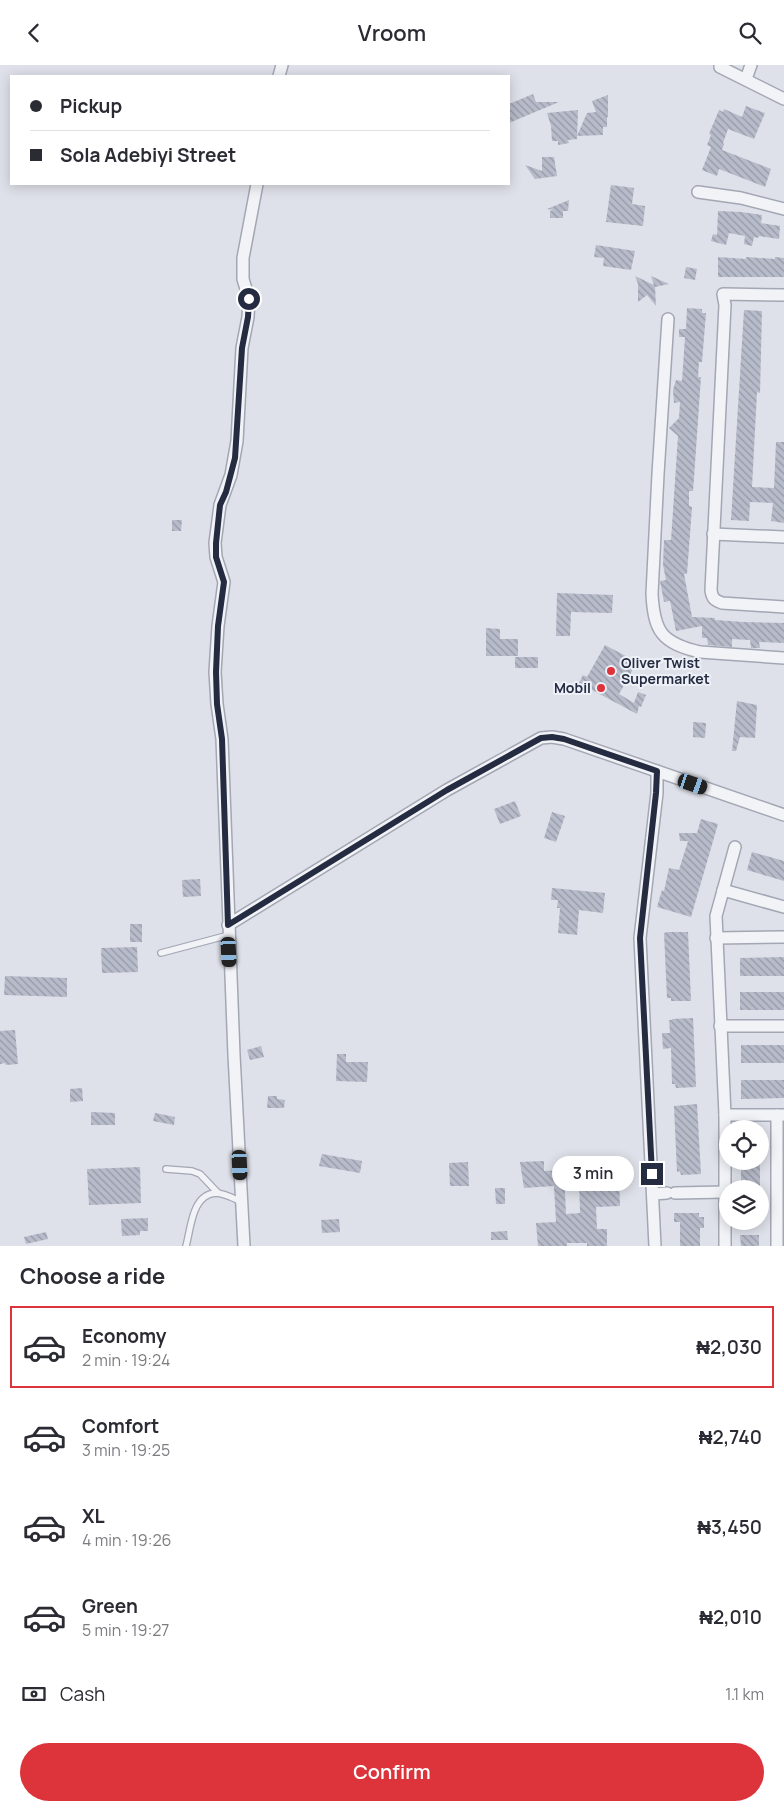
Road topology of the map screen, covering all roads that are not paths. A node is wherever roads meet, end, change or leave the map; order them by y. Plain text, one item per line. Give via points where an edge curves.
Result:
1 (720, 65) edge
2 (752, 65) edge
3 (746, 79) junction
4 (784, 99) edge
5 (257, 185) edge
6 (698, 192) dead end
7 (784, 209) edge
8 (784, 295) edge
9 (668, 319) dead end
10 (714, 534) junction
11 (784, 537) edge
12 (784, 607) edge
13 (784, 658) edge
14 (657, 771) junction
15 (784, 815) edge
16 (735, 847) dead end
17 (723, 890) junction
18 (784, 907) edge
19 (228, 930) junction
20 (784, 937) edge
21 (716, 938) junction
22 (161, 953) dead end
23 (720, 1026) junction
24 (784, 1026) edge
25 (725, 1115) junction
26 (780, 1115) edge
27 (166, 1169) dead end
28 (725, 1180) edge
29 (719, 1192) edge
30 (218, 1193) junction
31 (652, 1194) junction
32 (242, 1202) junction
33 (725, 1230) edge
34 (186, 1246) edge
35 (244, 1246) edge
36 (655, 1246) edge
37 (725, 1246) edge
38 (777, 1246) edge

1 - 3 street
2 - 3 street
3 - 4 street
5 - 19 street via 242,258 249,299 242,348 237,441 231,475 220,505 216,543 216,557 224,582 216,672 222,739
6 - 7 street
8 - 10 street via 724,294
9 - 13 street via 652,594 660,632 673,643 700,652
10 - 11 street
10 - 12 street via 711,596 715,601
14 - 15 street
14 - 19 street via 564,739 541,738 447,790
14 - 31 street via 640,938
16 - 17 street
17 - 18 street
17 - 21 street via 716,916
19 - 22 lane
19 - 32 street
20 - 21 street
21 - 23 street
23 - 24 street
23 - 25 street
25 - 26 street
25 - 28 street
26 - 38 street
27 - 30 lane via 200,1174
29 - 31 street
30 - 32 lane
30 - 34 lane via 204,1196 198,1203
31 - 36 street
32 - 35 street
33 - 37 street

